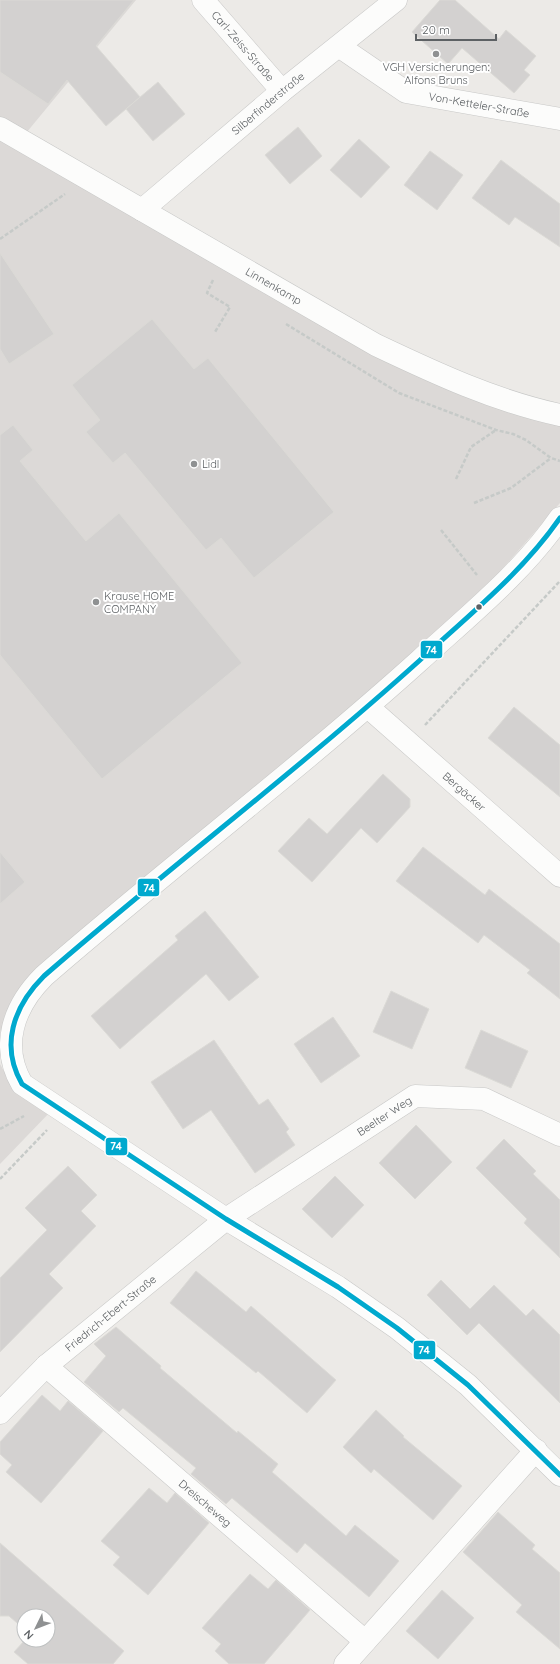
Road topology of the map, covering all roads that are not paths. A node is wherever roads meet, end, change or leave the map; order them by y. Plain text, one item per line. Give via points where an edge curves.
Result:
1 (203, 0) edge
2 (396, 0) edge
3 (340, 47) junction
4 (282, 91) junction
5 (560, 119) edge
6 (0, 128) edge
7 (142, 210) junction
8 (560, 415) edge
9 (560, 518) edge
10 (368, 707) junction
11 (560, 876) edge
12 (1, 1043) edge
13 (560, 1134) edge
14 (226, 1219) junction
15 (46, 1366) junction
16 (0, 1413) edge
17 (536, 1450) junction
18 (560, 1475) edge
19 (365, 1640) junction
20 (344, 1664) edge

1 - 4 street, Carl-Zeiss-Straße
2 - 3 street, Silberfinderstraße
3 - 4 street, Silberfinderstraße
3 - 5 street, Von-Ketteler-Straße via 406,92
4 - 7 street, Silberfinderstraße
6 - 7 street, Linnenkamp
7 - 8 street, Linnenkamp via 376,345 440,375 499,398
9 - 10 street via 534,551 492,595
10 - 11 street, Bergäcker
10 - 12 street via 44,976 13,1011 4,1028
12 - 14 street via 3,1058 16,1079
13 - 14 street, Beelter Weg via 484,1099 415,1096
14 - 15 street, Friedrich-Ebert-Straße
14 - 17 street via 338,1287 422,1346
15 - 16 street, Friedrich-Ebert-Straße
15 - 19 street, Dreischeweg
17 - 18 street
17 - 19 street
19 - 20 street

